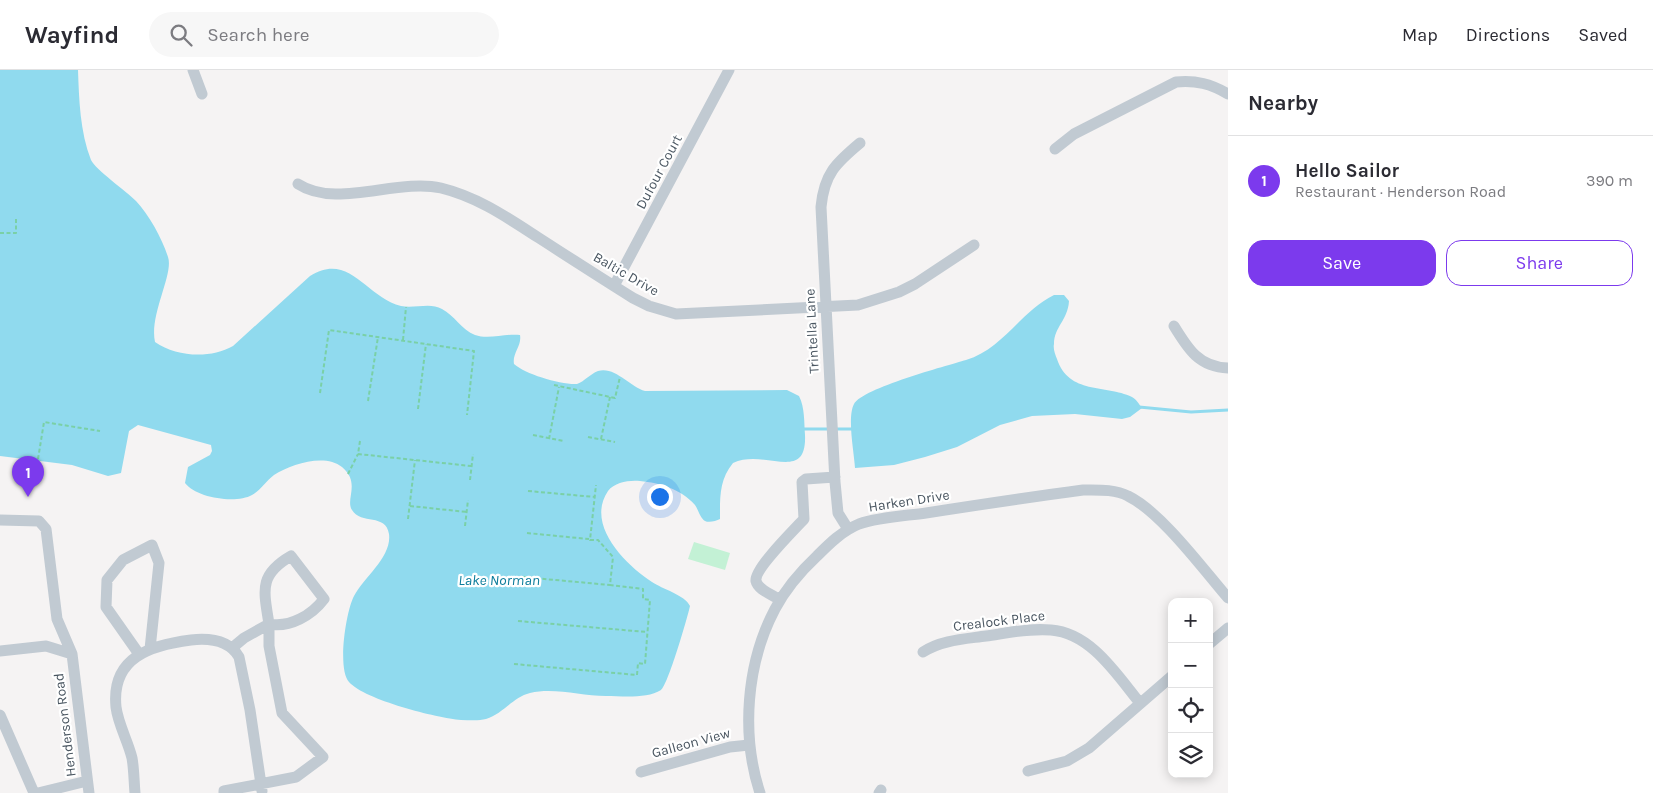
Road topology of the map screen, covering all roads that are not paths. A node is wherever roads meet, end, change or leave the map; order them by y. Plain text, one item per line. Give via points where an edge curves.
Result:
1 (193, 70) edge
2 (729, 70) edge
3 (202, 94) dead end
4 (1228, 94) edge
5 (860, 143) dead end
6 (1055, 149) dead end
7 (298, 184) dead end
8 (974, 244) dead end
9 (614, 286) junction
10 (826, 308) junction
11 (1174, 326) dead end
12 (1228, 368) edge
13 (835, 477) junction
14 (0, 520) edge
15 (848, 530) junction
16 (1228, 598) edge
17 (780, 600) junction
18 (269, 624) junction
19 (1228, 628) edge
20 (1210, 643) edge
21 (232, 648) junction
22 (150, 649) junction
23 (0, 651) edge
24 (923, 652) dead end
25 (72, 654) junction
26 (139, 654) junction
27 (1168, 680) edge
28 (1140, 704) junction
29 (0, 715) edge
30 (749, 745) junction
31 (1028, 771) dead end
32 (641, 772) dead end
33 (88, 787) edge
34 (261, 789) edge
35 (36, 793) edge
36 (134, 793) edge
37 (224, 793) edge
38 (760, 793) edge

1 - 3 street
2 - 9 street, Dufour Court
4 - 6 street via 1203,83 1190,80 1176,82 1074,134
5 - 10 street, Trintella Lane via 836,162 822,197
7 - 9 street, Baltic Drive via 336,193 418,185 460,193 499,212
8 - 10 street, Baltic Drive via 899,292 858,306
9 - 10 street, Baltic Drive via 649,306 676,314
10 - 13 street, Trintella Lane
11 - 12 street via 1187,348 1199,360 1213,367
13 - 15 street, Trintella Lane via 838,513
13 - 17 street via 802,482 804,519 756,577 760,588
14 - 25 street, Henderson Road via 39,521 46,529 58,619
15 - 16 street, Harken Drive via 870,521 1083,490 1108,490 1127,495 1149,508
15 - 17 street, Harken Drive via 809,564
17 - 30 street, Harken Drive via 766,629 754,672
18 - 18 street via 263,587 278,563 291,556 324,599 317,609 295,622 278,626
18 - 21 street
18 - 34 street via 269,646 282,713 322,757 296,777
19 - 20 street
21 - 22 street via 206,639
21 - 34 street via 243,670
22 - 26 street
22 - 26 street via 159,563 152,544 123,560 107,580 106,607
23 - 25 street, Henderson Road via 46,646
24 - 28 street, Crealock Place via 941,643 1026,630 1067,633 1094,649
25 - 33 street, Henderson Road
26 - 36 street via 126,666 116,691 116,708 132,760
27 - 28 street
28 - 31 street via 1089,748 1058,764
29 - 35 street
30 - 32 street, Galleon View via 730,747
30 - 38 street, Harken Drive
33 - 35 street
34 - 37 street

